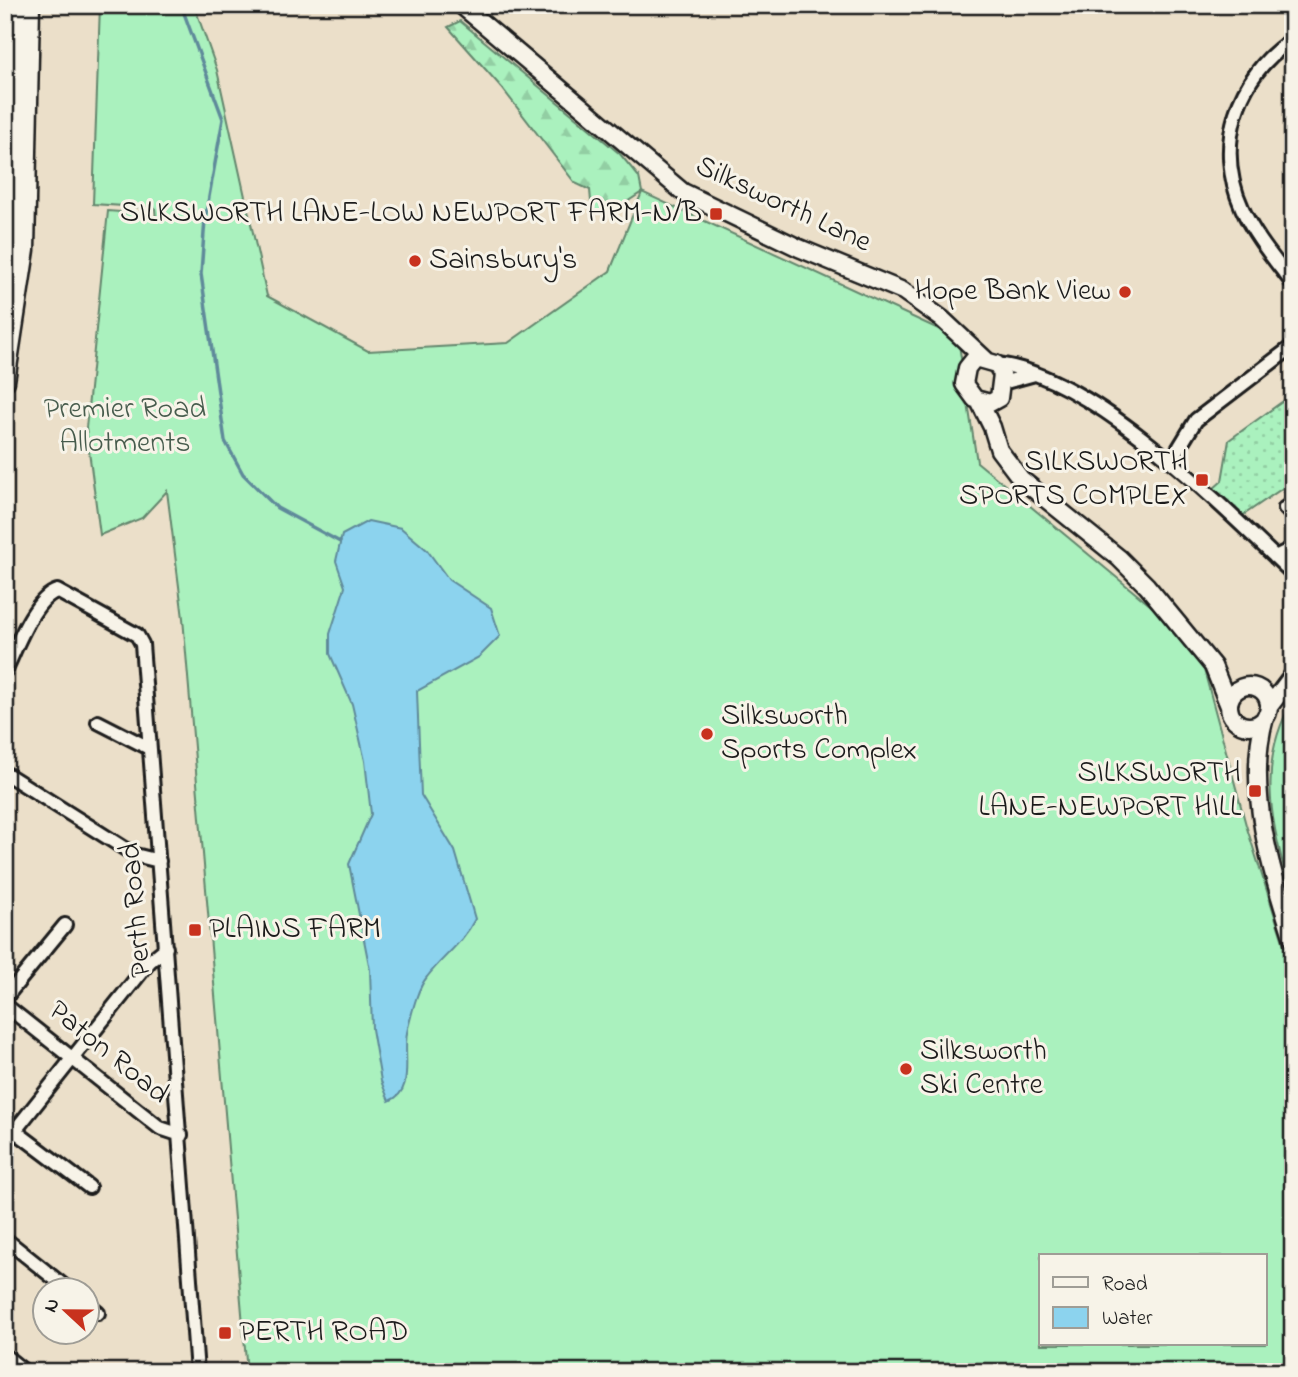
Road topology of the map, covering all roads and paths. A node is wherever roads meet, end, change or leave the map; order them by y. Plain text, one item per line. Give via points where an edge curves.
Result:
1 (17, 5) edge
2 (30, 5) edge
3 (461, 5) edge
4 (1293, 39) edge
5 (5, 274) edge
6 (1293, 284) edge
7 (958, 338) junction
8 (1293, 346) edge
9 (991, 362) junction
10 (967, 368) junction
11 (1036, 374) junction
12 (5, 381) edge
13 (1001, 391) junction
14 (980, 403) junction
15 (992, 427) junction
16 (1171, 461) junction
17 (1293, 548) edge
18 (1275, 557) junction
19 (1293, 574) edge
20 (1213, 666) junction
21 (5, 671) edge
22 (1292, 676) edge
23 (1252, 687) junction
24 (1229, 706) junction
25 (1267, 712) junction
26 (98, 722) dead end
27 (1244, 725) junction
28 (149, 748) junction
29 (1259, 761) junction
30 (5, 773) edge
31 (159, 861) junction
32 (65, 925) dead end
33 (1293, 939) edge
34 (166, 948) junction
35 (5, 998) edge
36 (5, 1004) edge
37 (71, 1058) junction
38 (15, 1131) junction
39 (181, 1135) junction
40 (5, 1143) edge
41 (89, 1187) dead end
42 (5, 1239) edge
43 (51, 1276) edge
44 (5, 1356) edge
45 (24, 1372) edge
46 (197, 1372) edge

1 - 5 main road
2 - 12 main road via 25,250
3 - 7 street, Silksworth Lane via 682,192 903,291 941,318
4 - 6 street via 1245,89 1234,110 1229,156 1242,210
7 - 9 street, Silksworth Lane
7 - 10 street, Silksworth Lane
8 - 16 street via 1196,420
9 - 10 street via 975,358
9 - 11 street
9 - 13 street via 1002,374
10 - 14 street, Silksworth Lane via 964,384
11 - 13 street
11 - 16 street via 1109,415
13 - 14 street
13 - 15 street
14 - 15 street, Silksworth Lane
15 - 20 street, Silksworth Lane via 999,450 1021,479 1119,558
16 - 18 street
17 - 18 street
18 - 19 street
20 - 23 street, Silksworth Lane
20 - 24 street, Silksworth Lane
21 - 28 street, Perth Road via 38,605 48,593 66,593 136,635 142,644
22 - 23 street
22 - 25 street
23 - 24 street via 1235,692
23 - 25 street, Silksworth Lane via 1264,693
24 - 27 street, Silksworth Lane via 1233,718
25 - 27 street via 1260,723
25 - 29 street, Silksworth Lane
26 - 28 street
27 - 29 street, Silksworth Lane
28 - 31 street, Perth Road
29 - 33 street, Silksworth Lane via 1266,837
30 - 31 street via 135,855
31 - 34 street, Perth Road
32 - 35 street
34 - 37 street via 150,961
34 - 39 street, Perth Road
36 - 37 street, Paton Road
37 - 38 street
37 - 39 street, Paton Road via 160,1128
38 - 40 street
38 - 41 street
39 - 46 street, Perth Road
42 - 43 street
44 - 45 street

